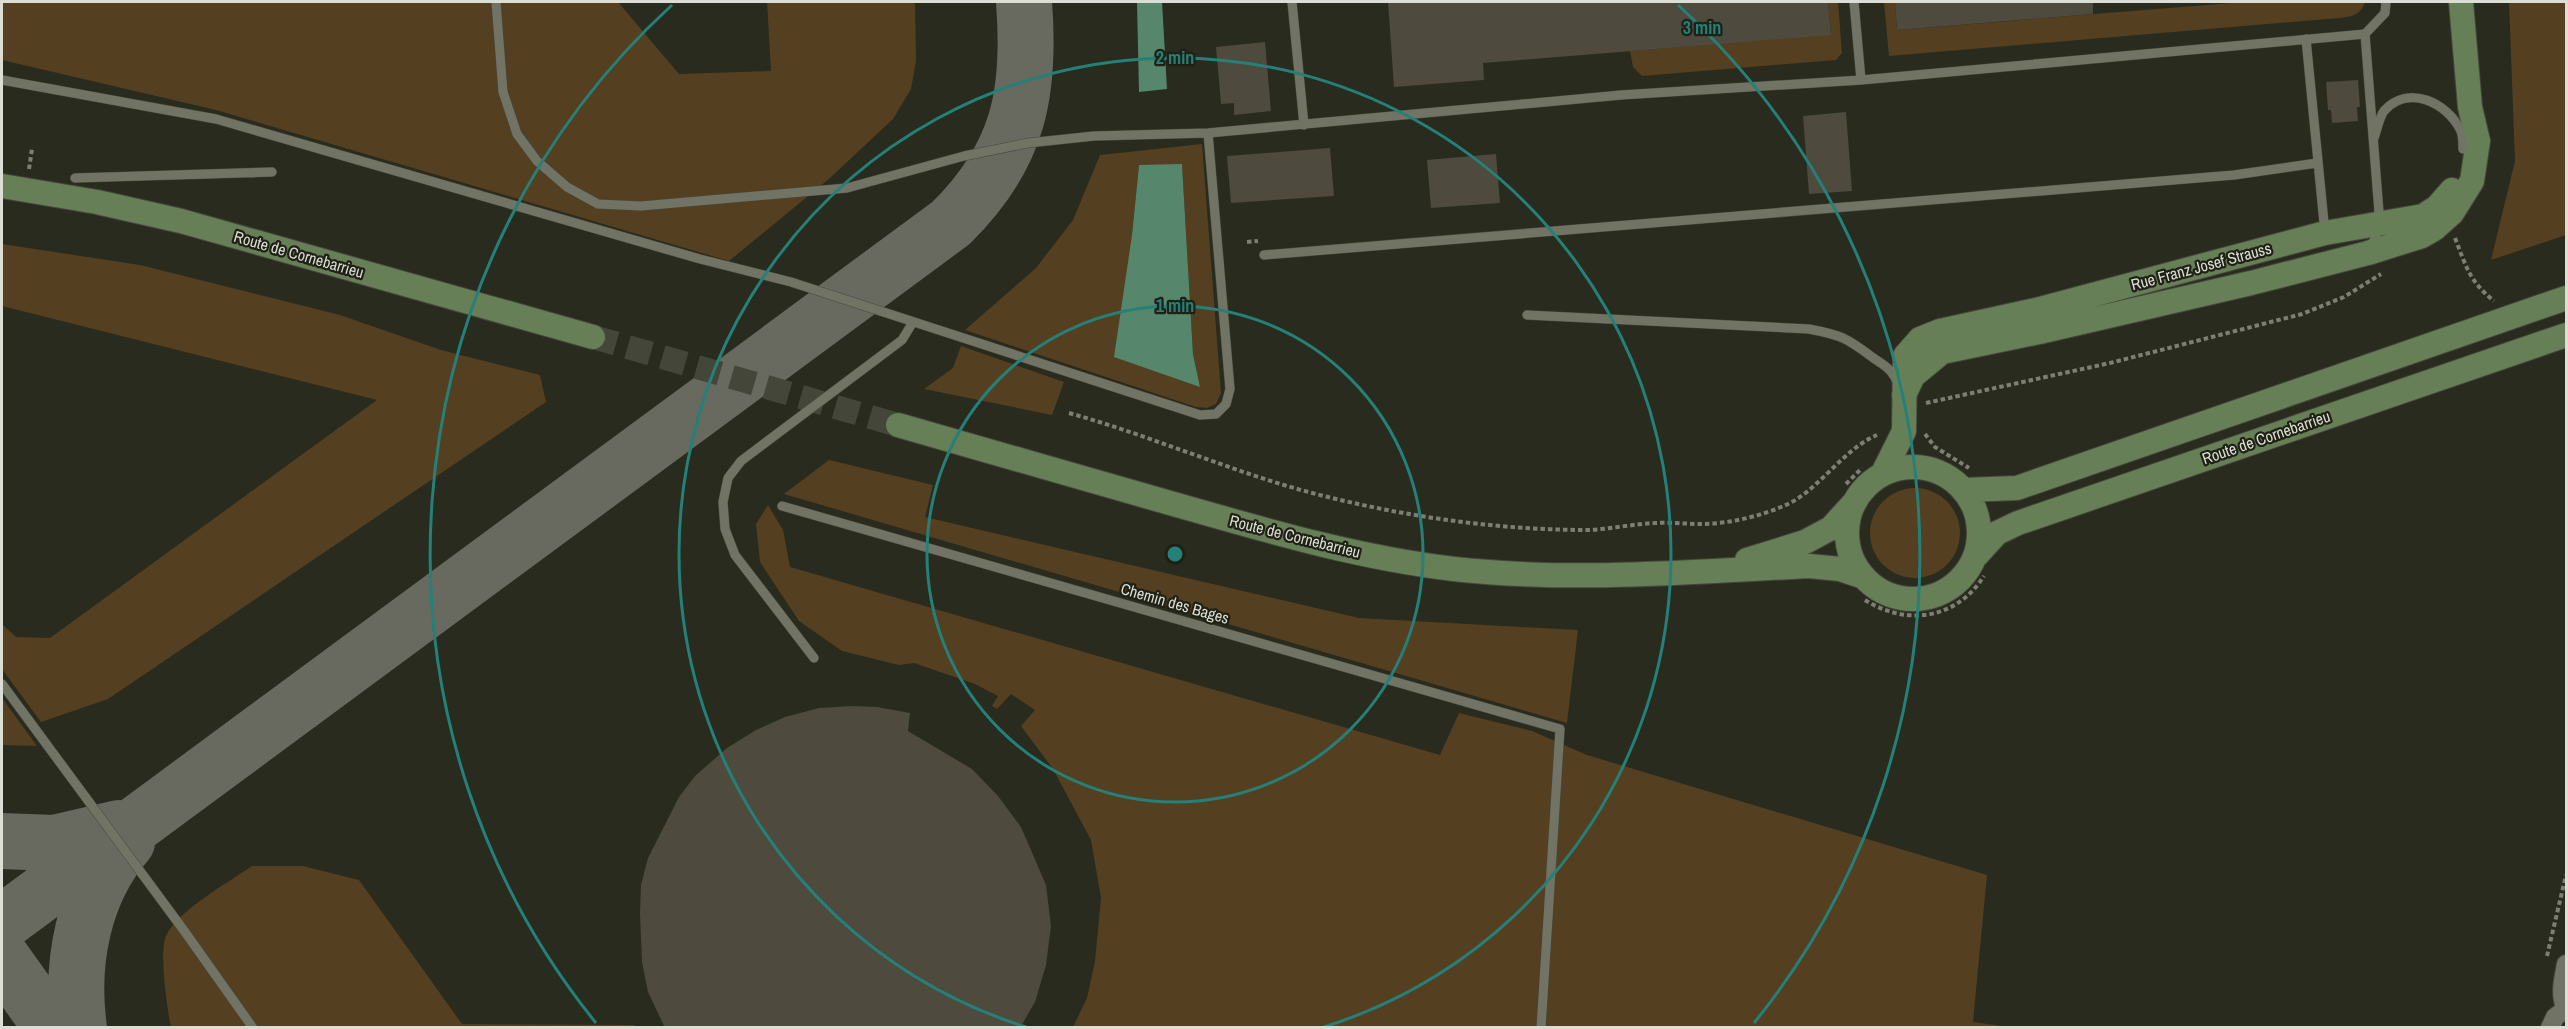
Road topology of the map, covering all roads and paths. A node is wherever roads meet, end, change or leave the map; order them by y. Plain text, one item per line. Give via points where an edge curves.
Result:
1 (496, 2) edge
2 (1292, 2) edge
3 (1854, 2) edge
4 (2386, 2) edge
5 (2461, 2) edge
6 (2366, 34) junction
7 (2306, 39) junction
8 (2, 80) edge
9 (1861, 80) junction
10 (2470, 107) junction
11 (1304, 125) junction
12 (1208, 133) junction
13 (2373, 143) junction
14 (32, 149) dead end
15 (2463, 149) junction
16 (2317, 163) junction
17 (28, 170) dead end
18 (272, 172) dead end
19 (75, 178) dead end
20 (2, 186) edge
21 (2380, 225) junction
22 (2325, 233) junction
23 (2453, 233) dead end
24 (2368, 253) junction
25 (1264, 255) dead end
26 (2566, 298) edge
27 (2497, 303) dead end
28 (1527, 315) dead end
29 (913, 322) junction
30 (2566, 335) edge
31 (593, 337) tunnel mouth
32 (1904, 395) junction
33 (1069, 413) dead end
34 (898, 426) tunnel mouth
35 (1893, 432) junction
36 (1928, 468) junction
37 (1883, 473) junction
38 (1964, 490) junction
39 (1854, 504) junction
40 (782, 506) dead end
41 (1976, 556) junction
42 (1704, 571) junction
43 (1864, 577) junction
44 (814, 658) dead end
45 (2, 684) edge
46 (2566, 875) edge
47 (2546, 959) dead end
48 (2566, 964) edge
49 (2566, 1009) edge
50 (253, 1028) edge
51 (1540, 1028) edge
52 (2550, 1028) edge

1 - 12 lane via 503,92 517,134 537,161 567,187 598,204 641,206 811,193 847,188 1028,143 1094,136
2 - 11 lane
3 - 9 lane
4 - 6 lane via 2385,13
5 - 10 main road, Rue Franz Josef Strauss
6 - 7 lane
6 - 13 lane
7 - 9 lane
7 - 16 lane
8 - 29 lane via 216,119 791,282
9 - 11 lane via 1621,95
10 - 15 main road, Rue Franz Josef Strauss
10 - 24 main road, Rue Franz Josef Strauss via 2478,141 2472,181 2464,198 2434,229
11 - 12 lane
12 - 29 lane via 1230,389 1226,404 1216,414 1200,415
13 - 15 lane via 2382,113 2395,102 2414,96 2436,103 2451,117 2461,132
13 - 21 lane
14 - 17 path
15 - 21 main road, Rue Franz Josef Strauss via 2458,181 2437,207 2423,216
16 - 22 lane
16 - 25 lane via 2234,175
18 - 19 lane
20 - 31 main road, Route de Cornebarrieu via 181,221
21 - 22 main road, Rue Franz Josef Strauss
21 - 24 lane
22 - 32 main road, Rue Franz Josef Strauss via 2036,310 1940,331 1920,339 1905,356
23 - 27 path via 2466,270 2478,288
24 - 32 main road, Rue Franz Josef Strauss via 1942,352 1913,376
26 - 38 main road, Route de Cornebarrieu via 2017,488
28 - 32 lane via 1809,329 1834,334 1857,344 1891,369
29 - 44 lane via 902,340 741,461 728,478 723,502 725,529 735,555
30 - 41 main road, Route de Cornebarrieu via 2018,523 1998,533
32 - 35 main road, Rue Franz Josef Strauss
33 - 35 path via 1303,490 1445,519 1563,529 1607,529 1656,522 1728,522 1766,511 1790,503 1857,446
34 - 42 main road, Route de Cornebarrieu via 1311,543 1389,559 1455,569 1540,574 1622,576
35 - 36 main road
35 - 37 main road, Rue Franz Josef Strauss
36 - 37 main road via 1905,467
36 - 38 main road via 1948,476
37 - 39 main road via 1866,486
38 - 41 main road via 1979,522
39 - 42 main road, Route de Cornebarrieu via 1831,528 1804,542
39 - 43 main road via 1847,524 1847,543
40 - 51 lane, Chemin des Bages via 1560,729
41 - 43 main road via 1964,575 1947,590 1926,598 1892,595
42 - 43 main road, Route de Cornebarrieu via 1809,566 1840,569
45 - 50 lane
46 - 47 path
48 - 49 street via 2562,986
49 - 52 street via 2555,1017

